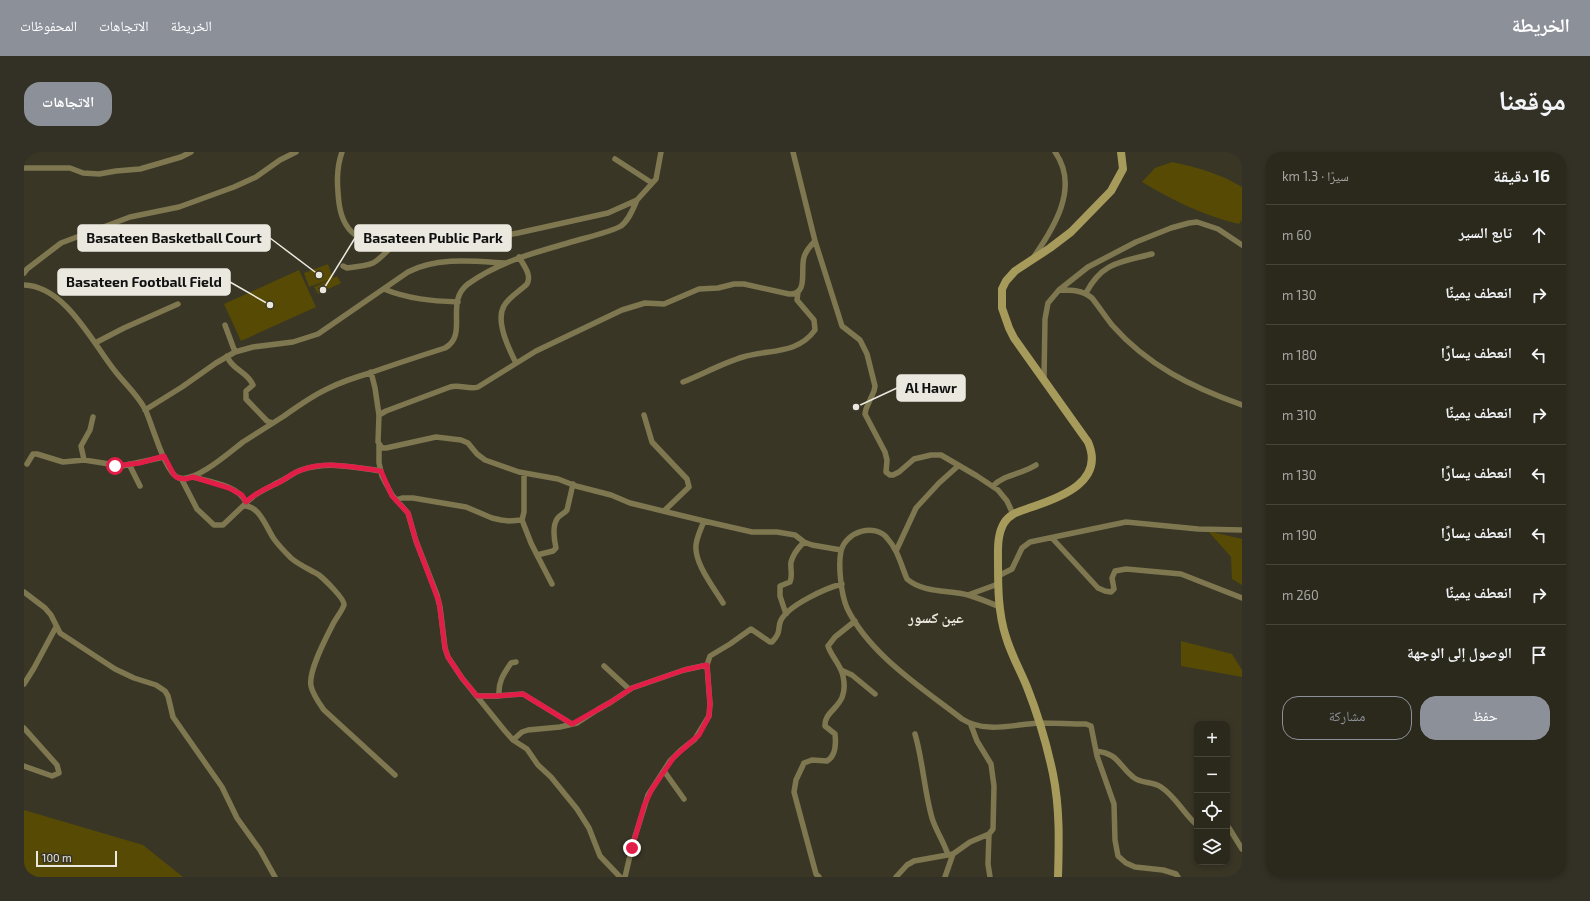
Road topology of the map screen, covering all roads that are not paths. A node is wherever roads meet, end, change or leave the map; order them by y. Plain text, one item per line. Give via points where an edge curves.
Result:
1 (191, 152) edge
2 (296, 152) edge
3 (342, 152) edge
4 (661, 152) edge
5 (793, 152) edge
6 (1055, 152) edge
7 (1121, 152) edge
8 (615, 159) dead end
9 (24, 168) edge
10 (652, 183) junction
11 (636, 200) junction
12 (815, 241) junction
13 (394, 244) junction
14 (1242, 245) edge
15 (1152, 254) dead end
16 (519, 257) junction
17 (1033, 258) junction
18 (505, 263) junction
19 (343, 266) dead end
20 (24, 273) edge
21 (24, 285) edge
22 (384, 289) junction
23 (1059, 290) junction
24 (798, 292) junction
25 (1086, 293) junction
26 (458, 302) junction
27 (178, 304) dead end
28 (225, 326) dead end
29 (95, 343) junction
30 (235, 352) junction
31 (227, 356) junction
32 (516, 363) junction
33 (371, 372) junction
34 (1044, 381) junction
35 (683, 382) dead end
36 (1242, 405) edge
37 (145, 410) junction
38 (379, 415) junction
39 (644, 416) dead end
40 (93, 417) dead end
41 (273, 423) junction
42 (379, 446) junction
43 (164, 456) junction
44 (84, 460) junction
45 (27, 464) dead end
46 (129, 464) junction
47 (1036, 465) dead end
48 (958, 466) junction
49 (381, 471) junction
50 (524, 473) junction
51 (193, 477) junction
52 (181, 478) junction
53 (572, 484) junction
54 (140, 486) dead end
55 (993, 486) junction
56 (396, 500) junction
57 (244, 504) junction
58 (664, 512) junction
59 (1013, 514) junction
60 (522, 520) junction
61 (704, 521) junction
62 (1242, 530) edge
63 (1052, 538) junction
64 (804, 542) junction
65 (841, 550) junction
66 (896, 551) junction
67 (537, 555) junction
68 (998, 580) junction
69 (552, 584) dead end
70 (842, 584) junction
71 (24, 592) edge
72 (968, 595) junction
73 (1242, 598) edge
74 (723, 603) dead end
75 (1000, 607) junction
76 (786, 614) junction
77 (855, 621) junction
78 (56, 627) junction
79 (516, 662) dead end
80 (707, 665) junction
81 (604, 666) dead end
82 (841, 670) junction
83 (24, 684) edge
84 (629, 689) junction
85 (875, 694) dead end
86 (477, 696) junction
87 (499, 696) junction
88 (572, 724) junction
89 (1039, 724) junction
90 (972, 725) junction
91 (24, 728) edge
92 (915, 734) dead end
93 (513, 740) junction
94 (1096, 752) junction
95 (24, 766) edge
96 (664, 771) junction
97 (394, 775) dead end
98 (684, 799) dead end
99 (1194, 823) edge
100 (1230, 829) edge
101 (989, 834) junction
102 (1242, 850) edge
103 (950, 855) junction
104 (275, 877) edge
105 (620, 877) edge
106 (625, 877) edge
107 (819, 877) edge
108 (896, 877) edge
109 (945, 877) edge
110 (990, 877) edge
111 (1058, 877) edge
112 (1178, 877) edge

1 - 9 street via 140,168 99,174 83,173 70,168
2 - 20 street via 234,187 179,207 130,217 61,243
3 - 13 street via 337,172 337,191 342,219 347,228 362,240
4 - 10 street via 656,179
5 - 12 street
6 - 17 street via 1064,169 1065,192 1056,222
7 - 17 main road via 1123,169 1111,191 1071,232
8 - 10 street
10 - 11 street
11 - 13 street via 608,213 518,233 505,235 468,232 430,244
11 - 16 street via 629,217 621,226
12 - 24 street via 804,258 802,284
12 - 48 street via 842,326 860,340 867,354 875,386 865,414 885,452 886,472 893,475 900,472 914,458 932,454 940,455
13 - 19 street via 372,265 347,268
14 - 23 street via 1206,224 1182,224 1118,250 1088,267
15 - 25 street via 1116,263 1093,280
16 - 18 street
16 - 32 street via 529,281 505,305 501,315 505,337
17 - 34 main road via 1006,281 1001,299 1009,328
18 - 22 street via 434,263 408,272
18 - 26 street via 462,289
21 - 29 street via 42,288 55,296 72,312
22 - 26 street via 413,298
22 - 30 street via 318,334 301,340
23 - 25 street
23 - 34 street via 1052,297 1046,310
24 - 32 street via 789,294 738,284 699,289 664,304 645,303 622,310 559,339
24 - 35 street via 797,300 814,320 815,330 804,342 792,348 743,357
25 - 36 street via 1120,334 1158,365 1203,391
26 - 33 street via 456,334 451,345
27 - 29 street
28 - 30 street
29 - 37 street
30 - 31 street
31 - 37 street
31 - 41 street via 238,371 251,380 253,385 246,391 246,399 267,421
32 - 38 street via 478,387 450,386
33 - 38 street
33 - 41 street via 328,388
34 - 59 main road via 1088,442 1093,456 1092,463 1086,478 1074,489
37 - 43 street
38 - 42 street
39 - 58 street via 652,442 687,479 689,487
40 - 44 street via 90,430 81,446
41 - 51 street
42 - 49 street
42 - 50 street via 386,448 436,437 452,439 468,443 485,460
43 - 46 street
43 - 52 street via 174,475
44 - 45 street via 63,462 33,454
44 - 46 street via 115,466
46 - 54 street
47 - 55 street via 996,482
48 - 55 street
48 - 66 street via 916,508
49 - 56 street via 387,488
49 - 57 street via 324,465 299,470 256,493
50 - 53 street
50 - 60 street
51 - 52 street
51 - 57 street via 229,488 242,495
52 - 57 street via 197,509 214,525 223,525
53 - 58 street
53 - 67 street via 567,510 565,514 558,516 555,525 556,548
55 - 59 street via 1007,501
56 - 60 street via 413,498 466,507 501,520
56 - 86 street via 408,513 437,594 448,657
57 - 97 street via 256,510 275,541 290,557 322,578 342,599 344,606 313,666 311,686 324,710
58 - 61 street
59 - 68 main road via 1004,522 998,538
60 - 67 street
61 - 64 street via 752,532 795,535
61 - 74 street via 698,535 697,554 700,565
62 - 63 street via 1198,529 1126,522
63 - 68 street via 1026,543 1012,569
63 - 73 street via 1098,588 1106,592 1114,589 1112,578 1115,571 1126,569 1181,574
64 - 65 street
64 - 76 street via 791,561 790,582 780,586 780,596
65 - 66 street via 852,536 871,530 881,532
65 - 70 street
66 - 72 street via 910,581 931,589
67 - 69 street
68 - 72 street
68 - 75 main road
70 - 76 street via 818,593
70 - 77 street via 847,607
71 - 78 street via 42,604
72 - 75 street
75 - 89 main road via 1006,636
76 - 80 street via 780,621 780,630 772,642 751,628 730,644 713,652
77 - 82 street via 828,646
77 - 90 street via 888,660
78 - 83 street
78 - 104 street via 60,633 115,669 165,691 173,717 218,781 237,818 260,850
79 - 87 street via 511,663 498,685
80 - 84 street
80 - 96 street via 709,716 695,739 674,757
81 - 84 street
82 - 85 street via 852,675
82 - 107 street via 845,694 828,714 825,722 825,726 835,734 834,753 827,761 812,760 804,763 796,780 794,792 816,874
84 - 88 street
86 - 87 street
86 - 93 street
87 - 88 street via 523,694
88 - 93 street via 560,728 528,730
89 - 90 street via 992,728
89 - 94 street via 1089,725
89 - 111 main road via 1055,788 1059,845
90 - 101 street via 977,741 991,764 993,776 993,829
91 - 95 street via 57,765 59,773 52,776
92 - 103 street via 933,819
93 - 105 street via 527,749 577,809 591,833 600,856
94 - 99 street via 1111,754 1136,779 1161,787
94 - 112 street via 1114,804 1118,856 1135,867 1163,870
96 - 98 street
96 - 106 street via 644,806
100 - 102 street
101 - 103 street
101 - 110 street
103 - 108 street via 914,861
103 - 109 street

